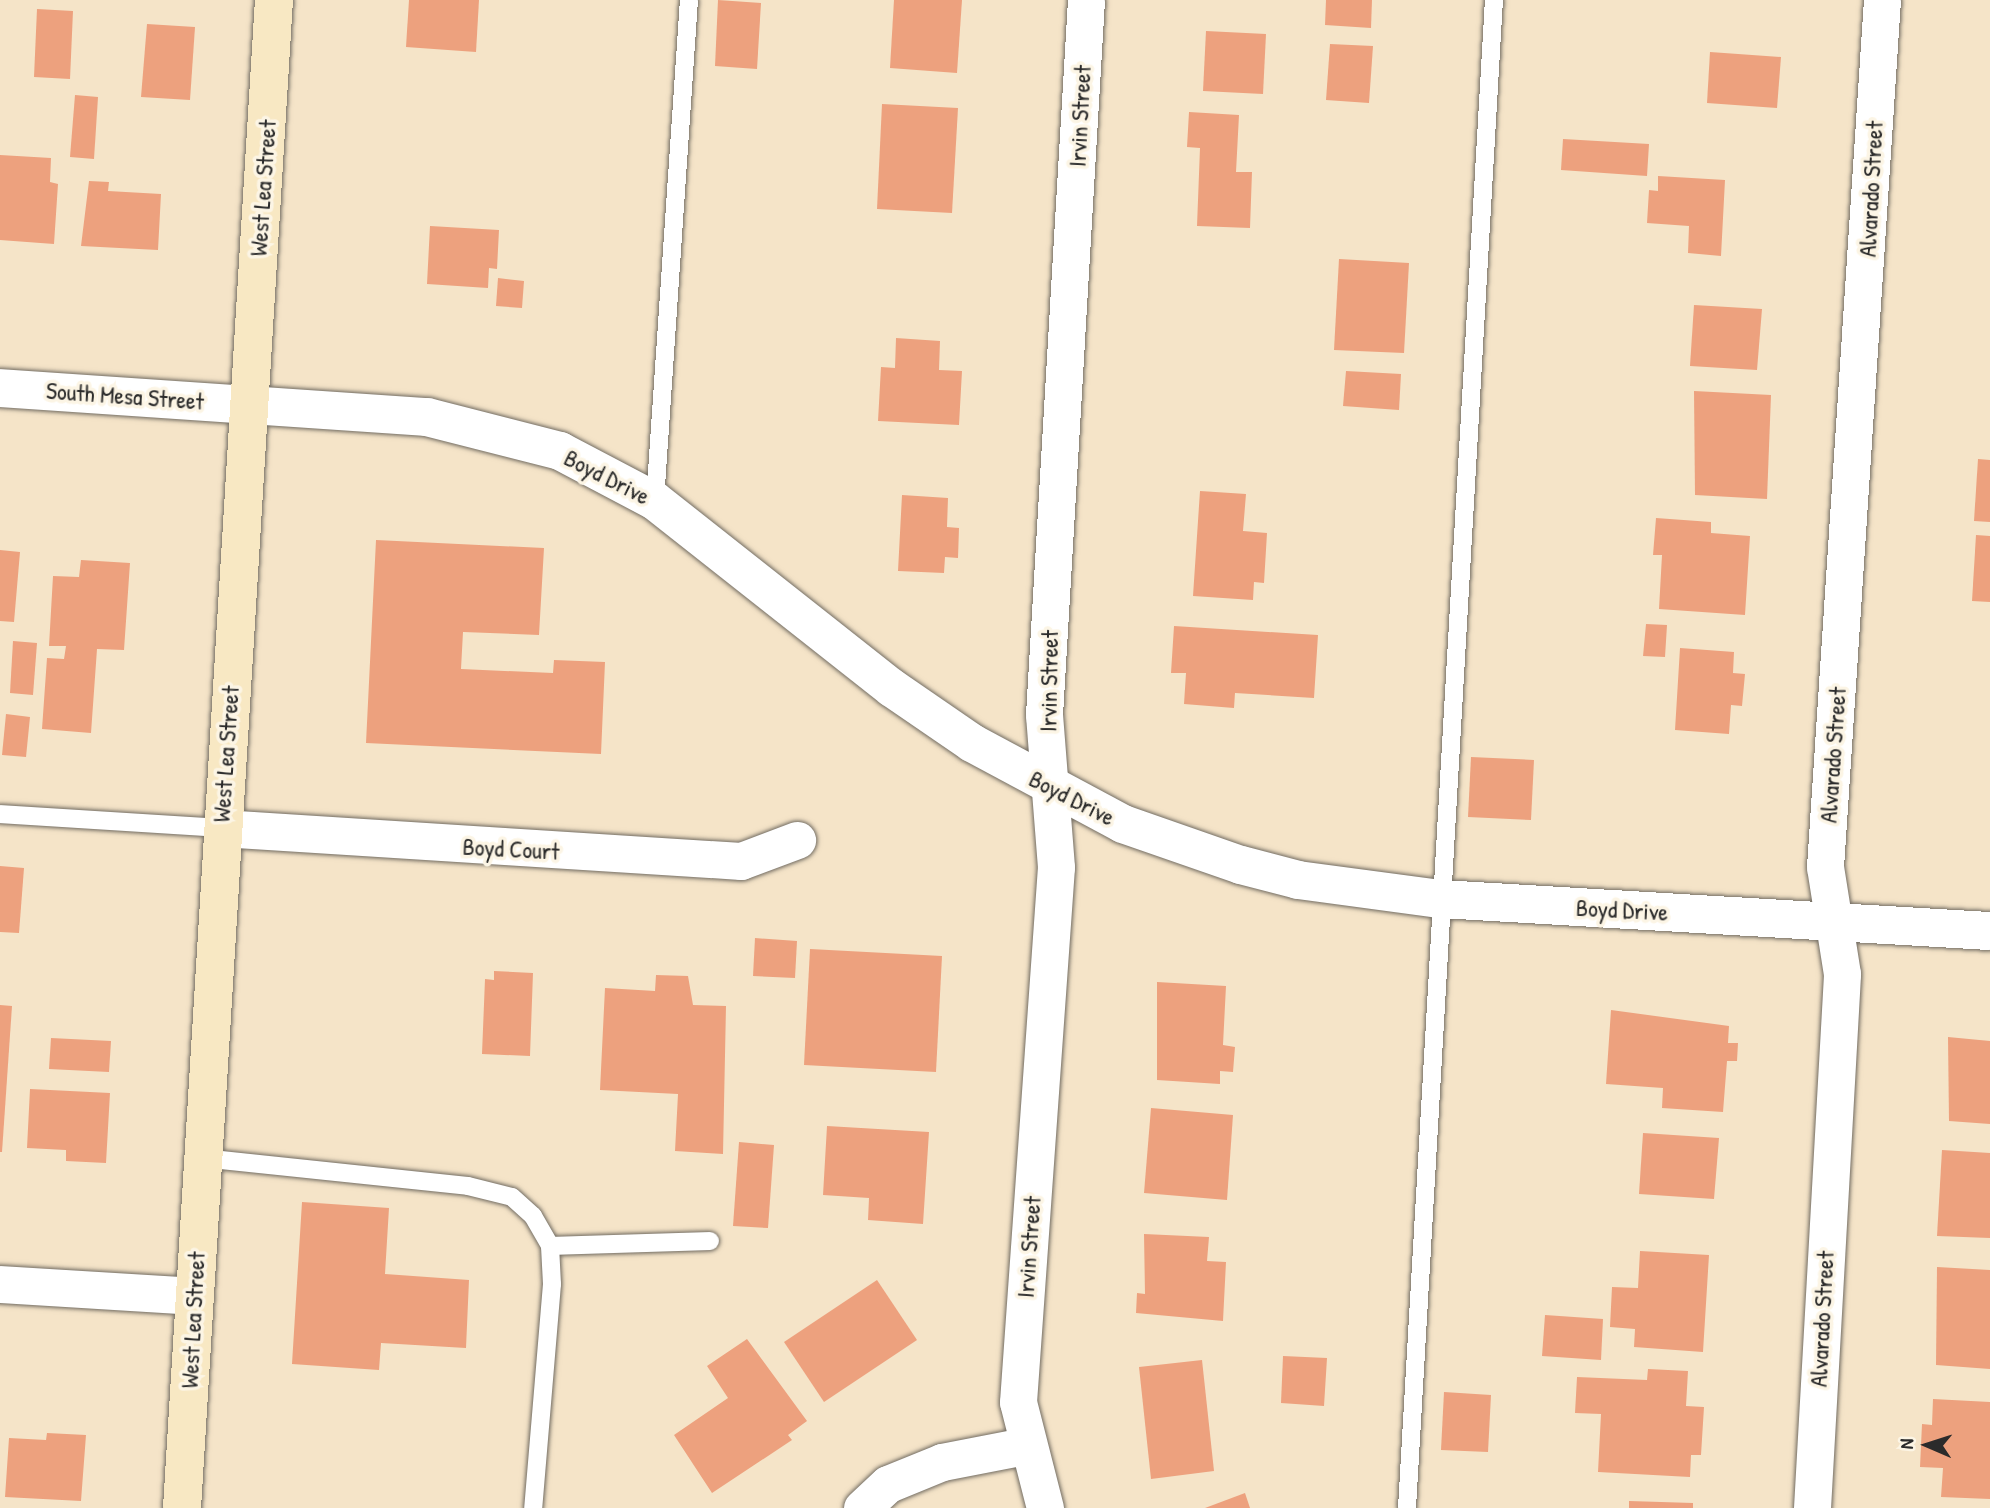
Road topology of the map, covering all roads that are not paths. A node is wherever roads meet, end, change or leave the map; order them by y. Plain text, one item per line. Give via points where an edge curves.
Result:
1 (274, 0) edge
2 (689, 0) edge
3 (1086, 0) edge
4 (1494, 0) edge
5 (1882, 0) edge
6 (0, 388) edge
7 (250, 405) junction
8 (655, 501) junction
9 (1053, 792) junction
10 (0, 814) edge
11 (221, 828) junction
12 (797, 840) dead end
13 (1441, 899) junction
14 (1835, 923) junction
15 (1990, 930) edge
16 (202, 1158) junction
17 (710, 1241) dead end
18 (550, 1246) junction
19 (0, 1284) edge
20 (194, 1296) junction
21 (1024, 1446) junction
22 (182, 1508) edge
23 (533, 1508) edge
24 (862, 1508) edge
25 (1045, 1508) edge
26 (1407, 1508) edge
27 (1812, 1508) edge

1 - 7 main road, West Lea Street
2 - 8 lane
3 - 9 street, Irvin Street via 1044,715
4 - 13 lane
5 - 14 street, Alvarado Street via 1825,867
6 - 7 street, South Mesa Street
7 - 8 street, Boyd Drive via 427,417 504,434 560,452
7 - 11 main road, West Lea Street
8 - 9 street, Boyd Drive via 891,688
9 - 13 street, Boyd Drive via 1123,824 1252,868
9 - 21 street, Irvin Street via 1056,867 1018,1402
10 - 11 lane
11 - 12 street, Boyd Court via 741,861
11 - 16 main road, West Lea Street
13 - 14 street, Boyd Drive
13 - 26 lane
14 - 15 street, Boyd Drive
14 - 27 street, Alvarado Street via 1842,974
16 - 18 lane via 468,1186 512,1197 533,1216
16 - 20 main road, West Lea Street
17 - 18 lane
18 - 23 lane
19 - 20 street
20 - 22 main road, West Lea Street
21 - 24 street via 942,1462 888,1485
21 - 25 street, Irvin Street

